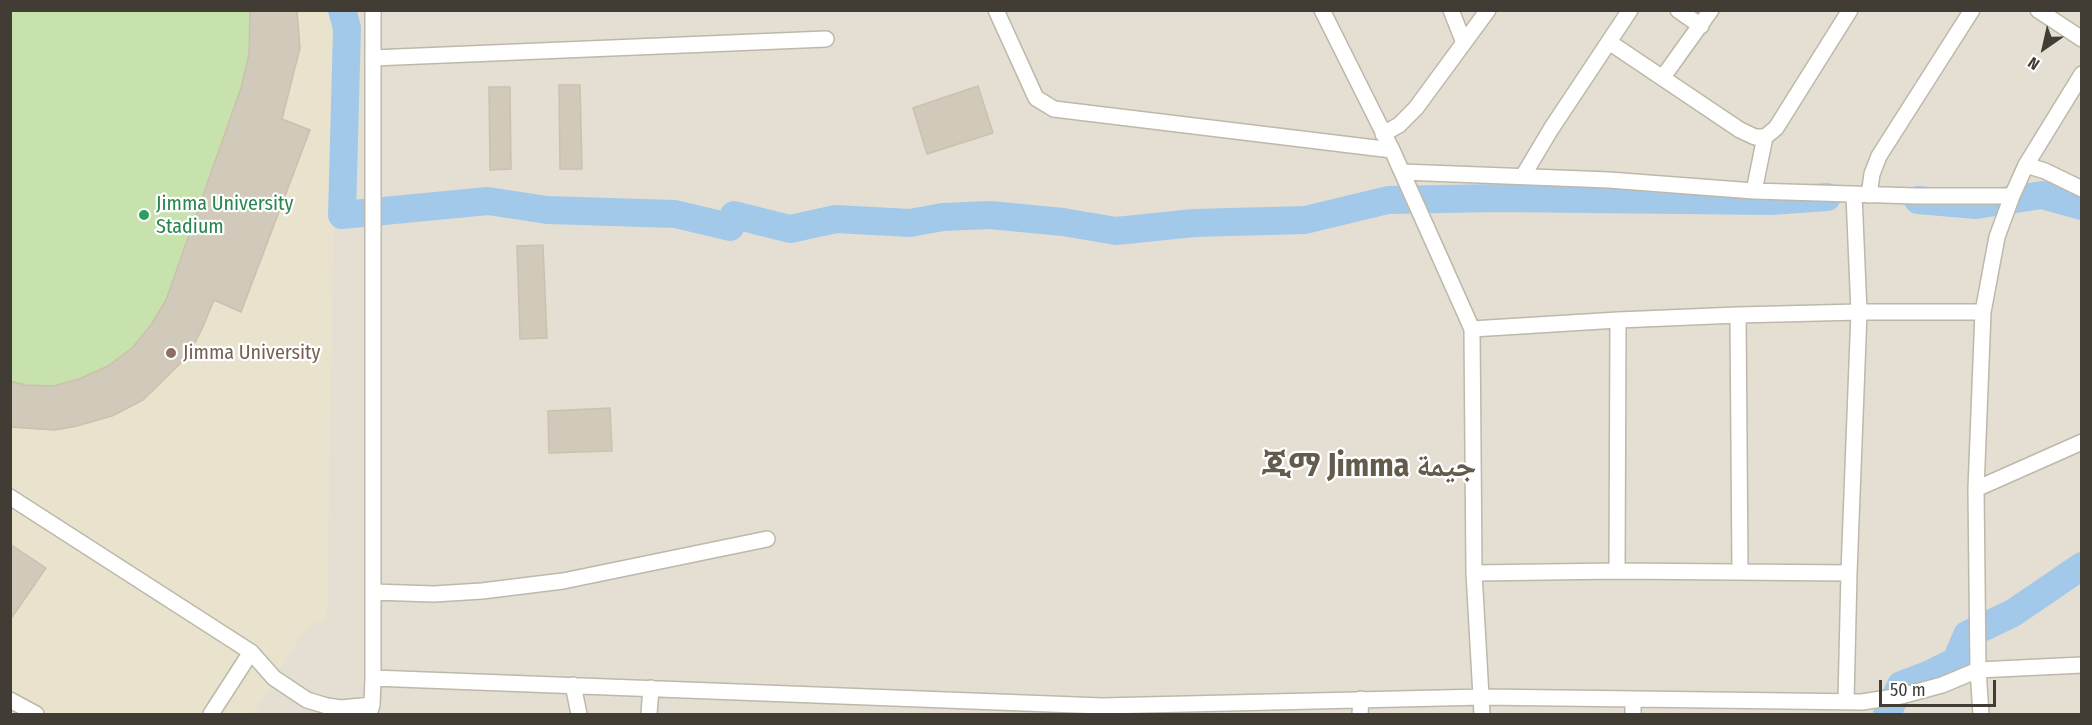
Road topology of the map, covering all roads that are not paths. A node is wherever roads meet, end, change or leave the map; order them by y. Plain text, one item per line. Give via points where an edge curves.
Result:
1 (373, 10) edge
2 (996, 10) edge
3 (1451, 10) edge
4 (1488, 10) edge
5 (1630, 10) edge
6 (1678, 10) edge
7 (1711, 10) edge
8 (1850, 10) edge
9 (1972, 10) edge
10 (2038, 10) edge
11 (1324, 11) edge
12 (1701, 26) junction
13 (826, 39) dead end
14 (2082, 39) edge
15 (1609, 42) junction
16 (1464, 43) junction
17 (373, 58) junction
18 (2082, 74) edge
19 (1663, 77) junction
20 (1383, 134) junction
21 (1765, 137) junction
22 (1392, 150) junction
23 (2026, 165) junction
24 (1401, 172) junction
25 (1523, 176) junction
26 (2082, 189) edge
27 (1754, 191) junction
28 (1861, 195) junction
29 (2012, 196) junction
30 (1859, 312) junction
31 (1983, 312) junction
32 (1738, 315) junction
33 (1618, 320) junction
34 (1472, 329) junction
35 (2082, 442) edge
36 (1976, 489) junction
37 (10, 497) edge
38 (767, 539) dead end
39 (1617, 571) junction
40 (1740, 571) junction
41 (1474, 573) junction
42 (1849, 573) junction
43 (373, 592) junction
44 (250, 652) junction
45 (2082, 665) edge
46 (1978, 670) junction
47 (373, 678) junction
48 (573, 685) junction
49 (651, 688) junction
50 (1483, 697) junction
51 (1634, 699) junction
52 (10, 700) edge
53 (1857, 706) edge
54 (1360, 707) edge
55 (370, 710) edge
56 (1102, 710) edge
57 (36, 714) edge
58 (211, 714) edge
59 (579, 714) edge
60 (649, 714) edge
61 (1482, 714) edge
62 (1633, 714) edge
63 (1982, 714) edge

1 - 17 street
2 - 22 street via 1036,98 1054,109
3 - 16 street
4 - 16 street
5 - 15 street
6 - 12 street
7 - 12 street
8 - 21 street via 1776,128
9 - 28 street via 1879,156
10 - 14 street
11 - 20 street
12 - 19 street
13 - 17 street
15 - 19 street
15 - 25 street
16 - 20 street via 1416,108
17 - 43 street
18 - 23 street
19 - 21 street via 1740,130
20 - 22 street
21 - 27 street
22 - 24 street
23 - 26 street
23 - 29 street
24 - 25 street
24 - 34 street
25 - 27 street
27 - 28 street
28 - 29 street
28 - 30 street
29 - 31 street via 1997,237
30 - 31 street
30 - 32 street
30 - 42 street
31 - 36 street
32 - 33 street
32 - 40 street
33 - 34 street
33 - 39 street
34 - 41 street
35 - 36 street
36 - 46 street
37 - 44 street
38 - 43 street via 563,581 434,594
39 - 40 street
39 - 41 street
40 - 42 street
41 - 50 street
42 - 53 street
43 - 47 street
44 - 55 street via 274,678 307,700
44 - 58 street
45 - 46 street
46 - 53 street via 1942,685
46 - 63 street
47 - 48 street
47 - 55 street
48 - 49 street
48 - 59 street
49 - 56 street
49 - 60 street
50 - 51 street
50 - 54 street
50 - 61 street
51 - 53 street
51 - 62 street
52 - 57 street
54 - 56 street

